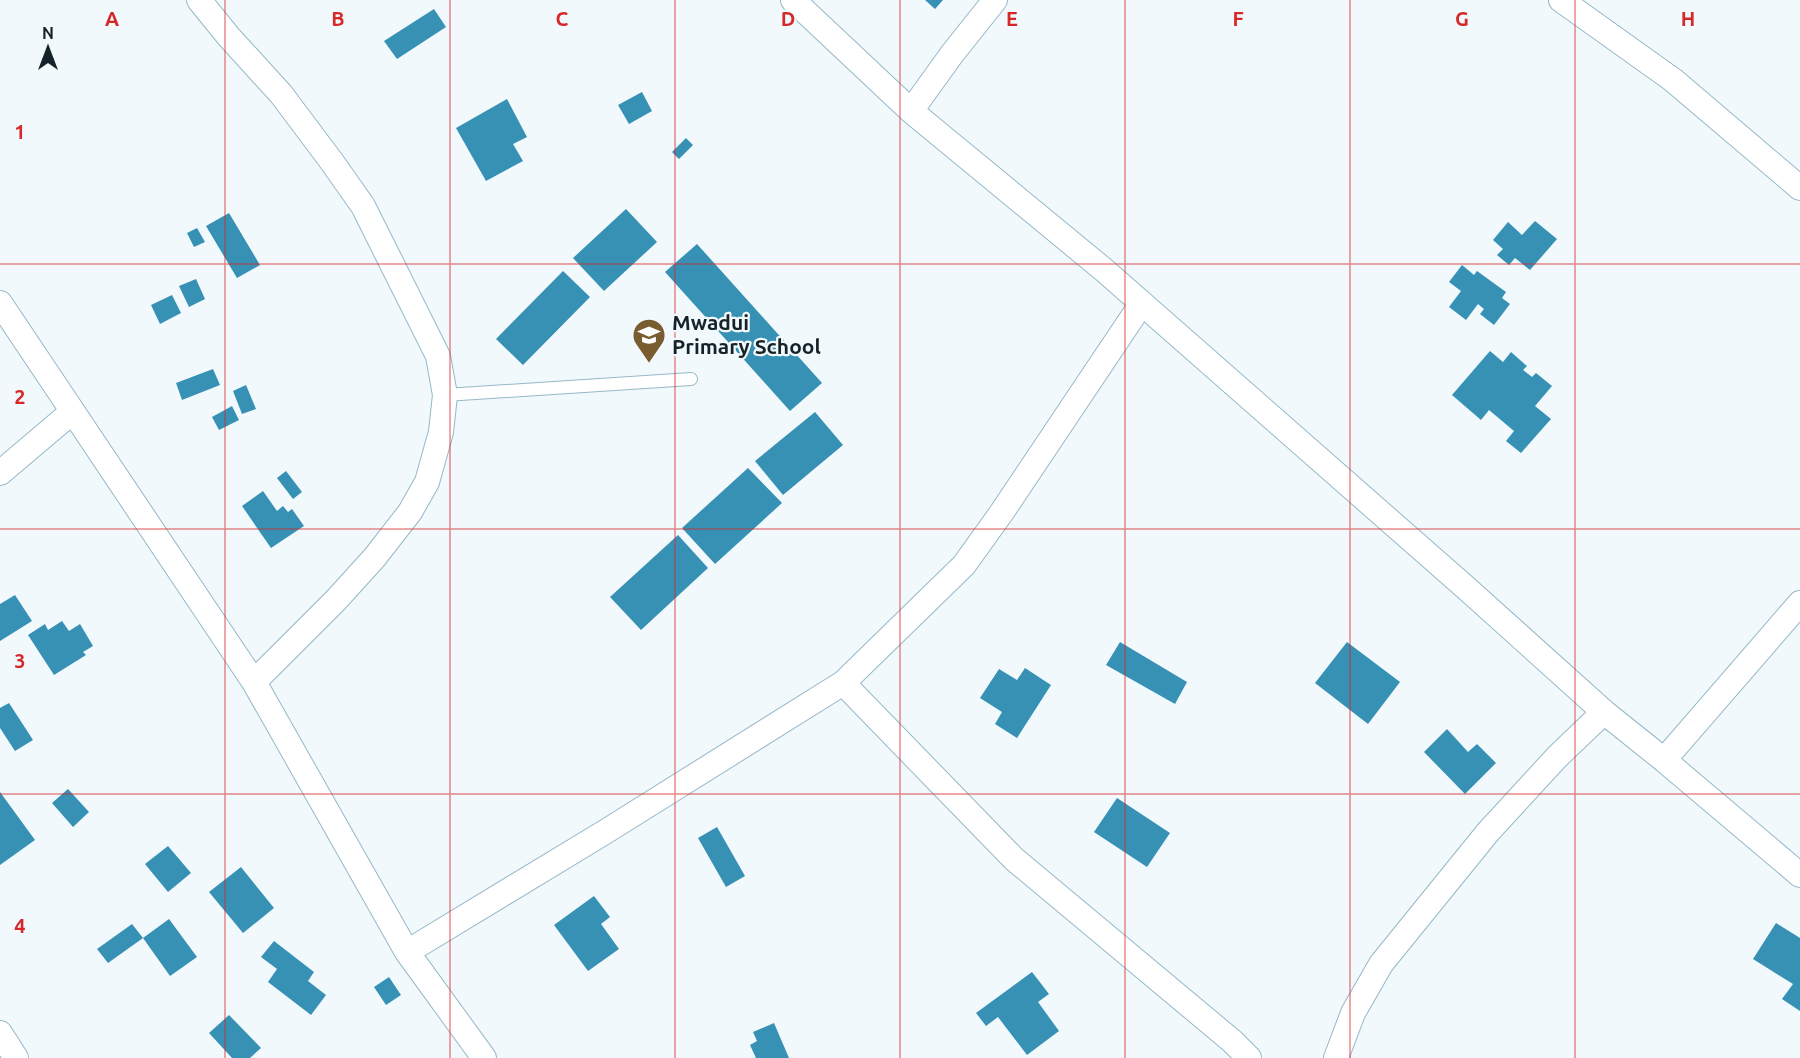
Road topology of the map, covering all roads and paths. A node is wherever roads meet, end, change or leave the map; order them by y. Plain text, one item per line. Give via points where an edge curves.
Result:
1 (199, 0) edge
2 (793, 0) edge
3 (995, 0) edge
4 (1561, 0) edge
5 (911, 111) junction
6 (1800, 188) edge
7 (0, 303) edge
8 (1142, 303) junction
9 (691, 379) dead end
10 (445, 395) junction
11 (72, 412) junction
12 (0, 473) edge
13 (1800, 603) edge
14 (254, 682) junction
15 (843, 683) junction
16 (1604, 712) junction
17 (1664, 760) junction
18 (1800, 875) edge
19 (407, 952) junction
20 (0, 1033) edge
21 (16, 1058) edge
22 (484, 1058) edge
23 (1249, 1058) edge
24 (1336, 1058) edge

1 - 10 street via 287,102 363,206 438,356
2 - 5 street
3 - 5 street
4 - 6 street via 1672,80
5 - 8 street
7 - 11 street
8 - 15 street via 964,565
8 - 16 street
9 - 10 lane
10 - 14 street via 441,432 427,482 410,512 352,583
11 - 12 street
11 - 14 street
13 - 17 street
14 - 19 street
15 - 19 street
15 - 23 street via 1014,859
16 - 17 street
16 - 24 street via 1488,832 1381,964 1353,1013
17 - 18 street
19 - 22 street
20 - 21 street

